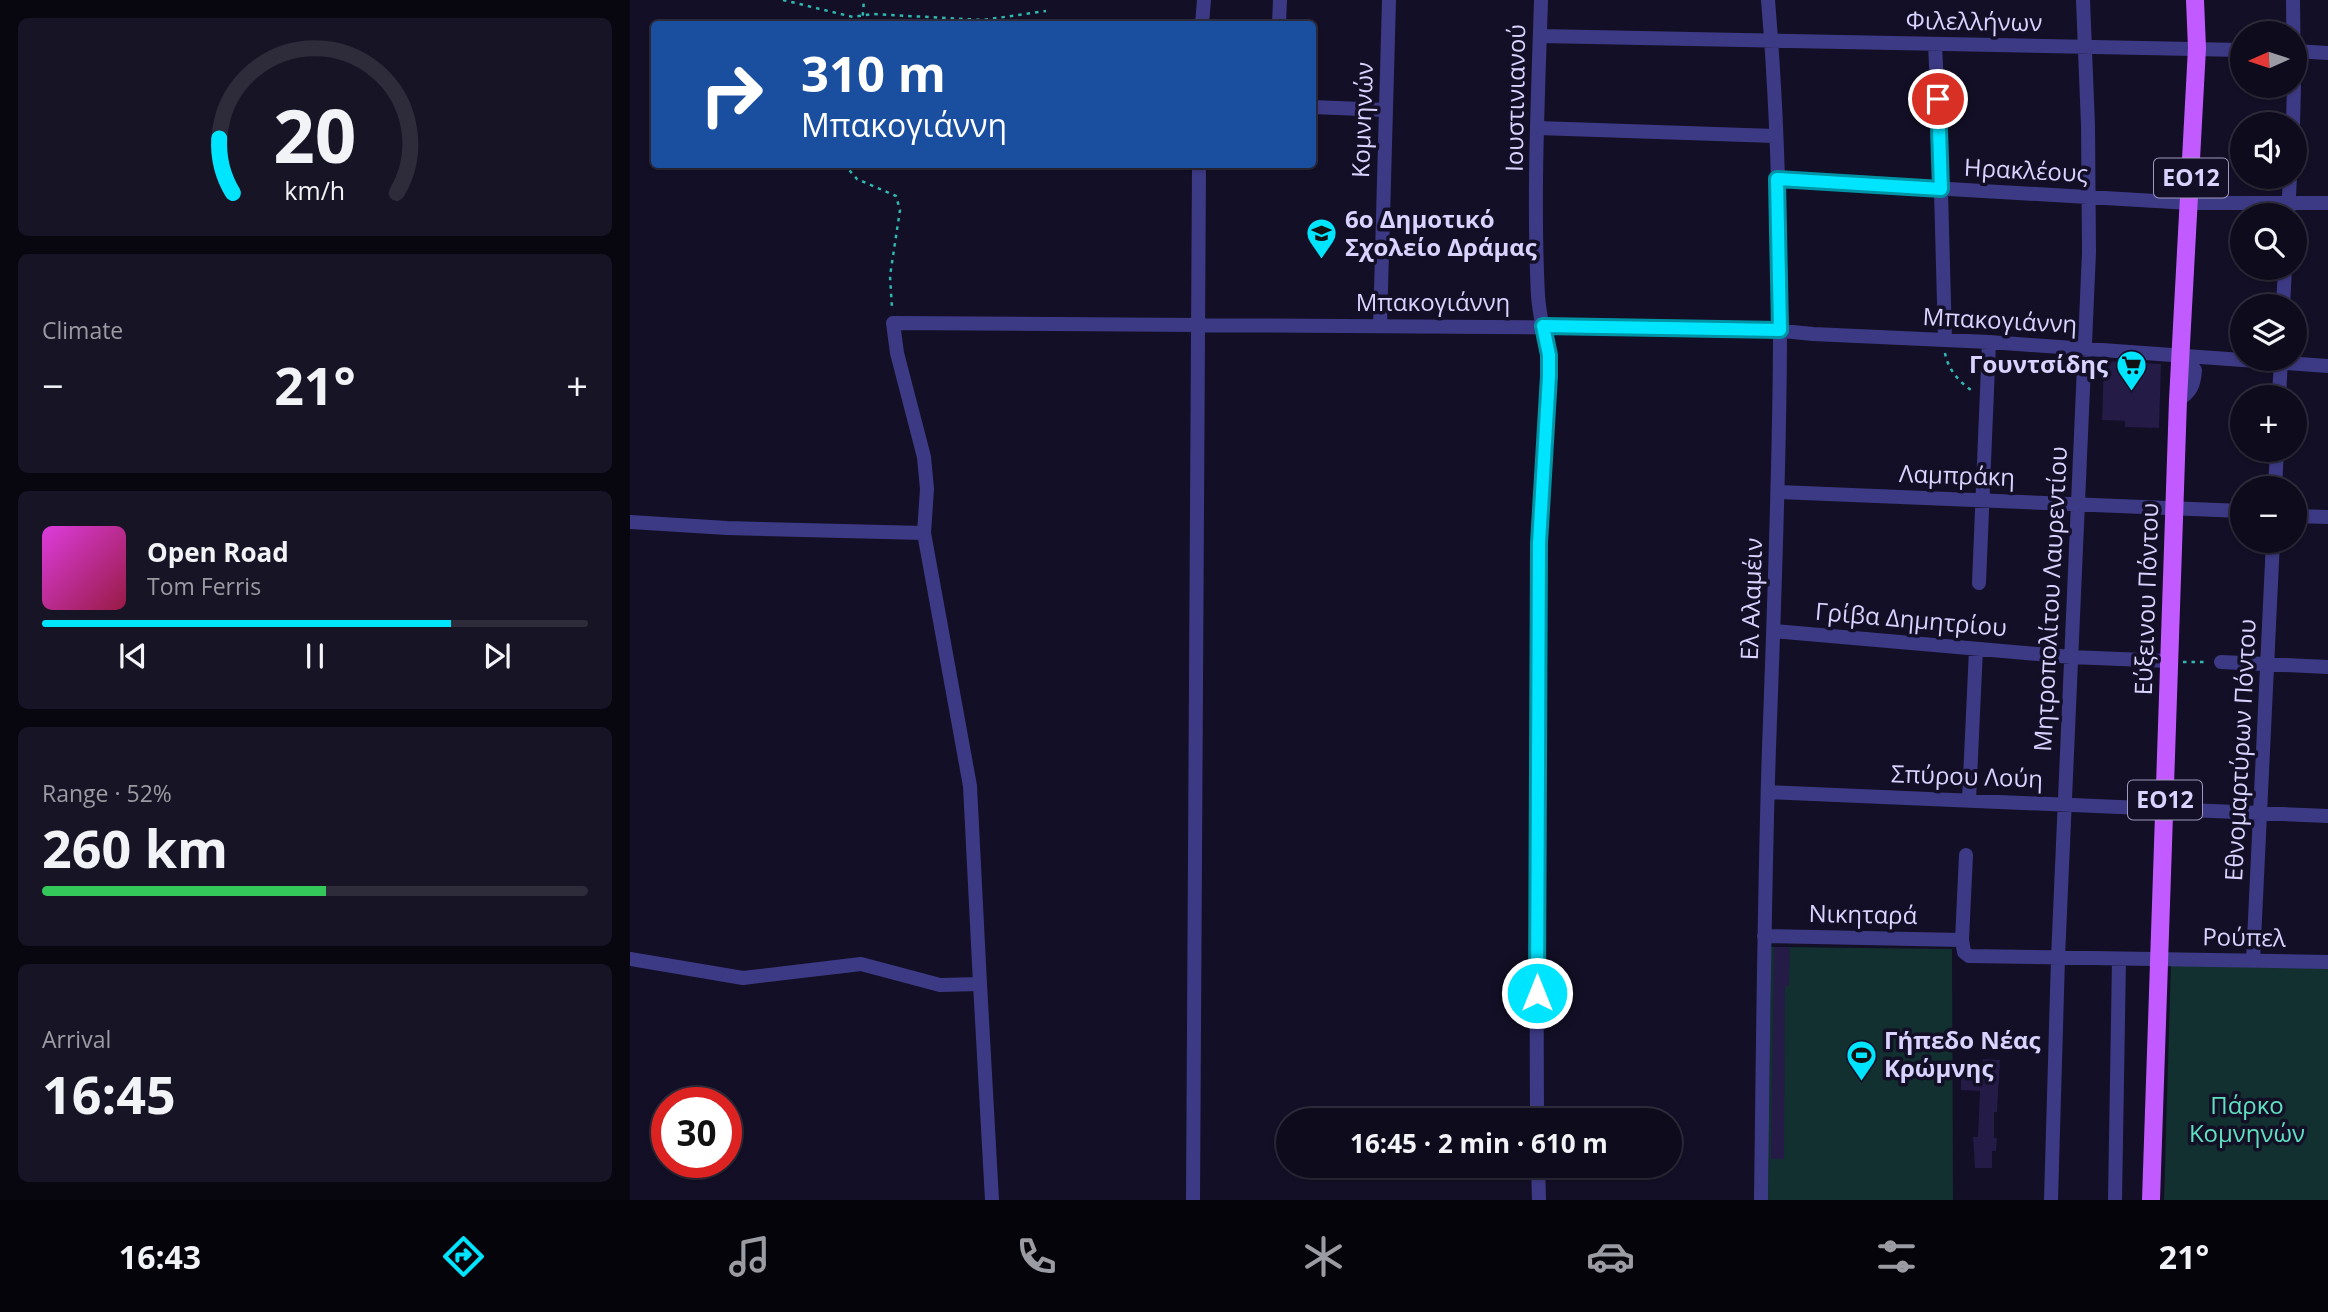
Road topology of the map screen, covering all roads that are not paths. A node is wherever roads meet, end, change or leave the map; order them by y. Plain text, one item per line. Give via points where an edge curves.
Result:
1 (1204, 0) edge
2 (1280, 0) edge
3 (1389, 0) edge
4 (1541, 0) edge
5 (1768, 0) edge
6 (2082, 0) edge
7 (2195, 0) edge
8 (2293, 0) edge
9 (1202, 21) edge
10 (1279, 21) edge
11 (2294, 21) edge
12 (1540, 36) junction
13 (1771, 40) junction
14 (1935, 44) junction
15 (2085, 47) junction
16 (2197, 48) junction
17 (2230, 49) edge
18 (2307, 52) edge
19 (2328, 53) edge
20 (1316, 107) edge
21 (1386, 110) junction
22 (1538, 128) junction
23 (1775, 136) junction
24 (1199, 168) edge
25 (1777, 179) junction
26 (1941, 189) junction
27 (2089, 198) junction
28 (2190, 203) junction
29 (2328, 203) edge
30 (2230, 205) edge
31 (2307, 206) edge
32 (1199, 326) junction
33 (1380, 326) junction
34 (1543, 326) junction
35 (1780, 330) junction
36 (1945, 340) junction
37 (1989, 342) junction
38 (2086, 349) junction
39 (2181, 356) junction
40 (2230, 358) edge
41 (2307, 364) edge
42 (2328, 366) edge
43 (1779, 492) junction
44 (1982, 500) junction
45 (2077, 504) junction
46 (2175, 508) junction
47 (2230, 510) edge
48 (2307, 516) edge
49 (2328, 517) edge
50 (630, 522) edge
51 (924, 533) junction
52 (2273, 553) edge
53 (1979, 583) dead end
54 (1774, 631) junction
55 (1976, 649) junction
56 (2071, 657) junction
57 (2169, 662) junction
58 (2221, 662) road end
59 (2268, 664) junction
60 (2328, 667) edge
61 (1768, 792) junction
62 (1969, 800) junction
63 (2064, 803) junction
64 (2164, 808) junction
65 (2260, 812) junction
66 (2328, 816) edge
67 (1966, 855) dead end
68 (1764, 936) junction
69 (1962, 940) junction
70 (630, 958) edge
71 (2058, 958) junction
72 (2119, 959) junction
73 (2159, 959) junction
74 (2253, 961) junction
75 (2328, 962) edge
76 (980, 984) junction
77 (1537, 1108) edge
78 (1538, 1178) edge
79 (992, 1200) edge
80 (1193, 1200) edge
81 (1539, 1200) edge
82 (1761, 1200) edge
83 (2051, 1200) edge
84 (2115, 1200) edge
85 (2151, 1200) edge

1 - 9 street
2 - 10 street
3 - 21 street, Κομνηνών
4 - 12 street, Ιουστινιανού
5 - 13 street, Ελ Αλαμέιν
6 - 15 street, Μητροπολίτου Λαυρεντίου
7 - 16 main road, Εύξεινου Πόντου / ΕΟ12
8 - 11 street
12 - 13 street, Φιλελλήνων
12 - 22 street, Ιουστινιανού
13 - 14 street, Φιλελλήνων
13 - 23 street, Ελ Αλαμέιν
14 - 15 street, Φιλελλήνων
14 - 26 street
15 - 16 street, Φιλελλήνων
15 - 27 street, Μητροπολίτου Λαυρεντίου
16 - 17 street, Φιλελλήνων
16 - 28 main road, Εύξεινου Πόντου / ΕΟ12
18 - 19 street
20 - 21 street
21 - 33 street, Κομνηνών
22 - 23 street
22 - 34 street, Ιουστινιανού via 1538,295
23 - 25 street, Ελ Αλαμέιν
24 - 32 street
25 - 26 street, Ηρακλέους
25 - 35 street, Ελ Αλαμέιν
26 - 27 street, Ηρακλέους
26 - 36 street
27 - 28 street, Ηρακλέους
27 - 38 street, Μητροπολίτου Λαυρεντίου
28 - 30 street, Ηρακλέους
28 - 39 main road, Εύξεινου Πόντου / ΕΟ12
29 - 31 street, Ηρακλέους
32 - 33 street, Μπακογιάννη
32 - 51 street, Μπακογιάννη via 893,323 924,457
32 - 80 street
33 - 34 street, Μπακογιάννη
34 - 35 street, Μπακογιάννη
34 - 77 street, Ιουστινιανού via 1549,376 1539,558
35 - 36 street, Μπακογιάννη
35 - 43 street, Ελ Αλαμέιν
36 - 37 street, Μπακογιάννη
37 - 38 street, Μπακογιάννη
37 - 44 street
38 - 39 street, Μπακογιάννη
38 - 45 street, Μητροπολίτου Λαυρεντίου
39 - 40 street, Μπακογιάννη
39 - 46 main road, Εύξεινου Πόντου / ΕΟ12
41 - 42 street, Μπακογιάννη
43 - 44 street, Λαμπράκη
43 - 54 street, Ελ Αλαμέιν
44 - 45 street, Λαμπράκη
44 - 53 street
45 - 46 street, Λαμπράκη
45 - 56 street, Μητροπολίτου Λαυρεντίου
46 - 47 street, Λαμπράκη
46 - 57 main road, Εύξεινου Πόντου / ΕΟ12
48 - 49 street
50 - 51 street
51 - 76 street via 970,786
52 - 59 street, Εθνομαρτύρων Πόντου
54 - 55 street, Γρίβα Δημητρίου
54 - 61 street, Ελ Αλαμέιν
55 - 56 street, Γρίβα Δημητρίου
55 - 62 street
56 - 57 street, Γρίβα Δημητρίου
56 - 63 street, Μητροπολίτου Λαυρεντίου
57 - 64 main road, Εύξεινου Πόντου / ΕΟ12
58 - 59 street
59 - 60 street
59 - 65 street, Εθνομαρτύρων Πόντου
61 - 62 street, Σπύρου Λούη
61 - 68 street, Ελ Αλαμέιν
62 - 63 street, Σπύρου Λούη
63 - 64 street, Σπύρου Λούη
63 - 71 street, Μητροπολίτου Λαυρεντίου
64 - 65 street, Σπύρου Λούη
64 - 73 main road, Εύξεινου Πόντου / ΕΟ12
65 - 66 street, Σπύρου Λούη
65 - 74 street, Εθνομαρτύρων Πόντου
67 - 69 street
68 - 69 street, Νικηταρά
68 - 82 street, Ελ Αλαμέιν
69 - 71 street via 1967,954 1978,957
70 - 76 street via 743,978 861,964 940,985
71 - 72 street
71 - 83 street, Μητροπολίτου Λαυρεντίου
72 - 73 street
72 - 84 street
73 - 74 street, Ρούπελ
73 - 85 main road, Εύξεινου Πόντου / ΕΟ12
74 - 75 street, Ρούπελ
76 - 79 street
78 - 81 street

